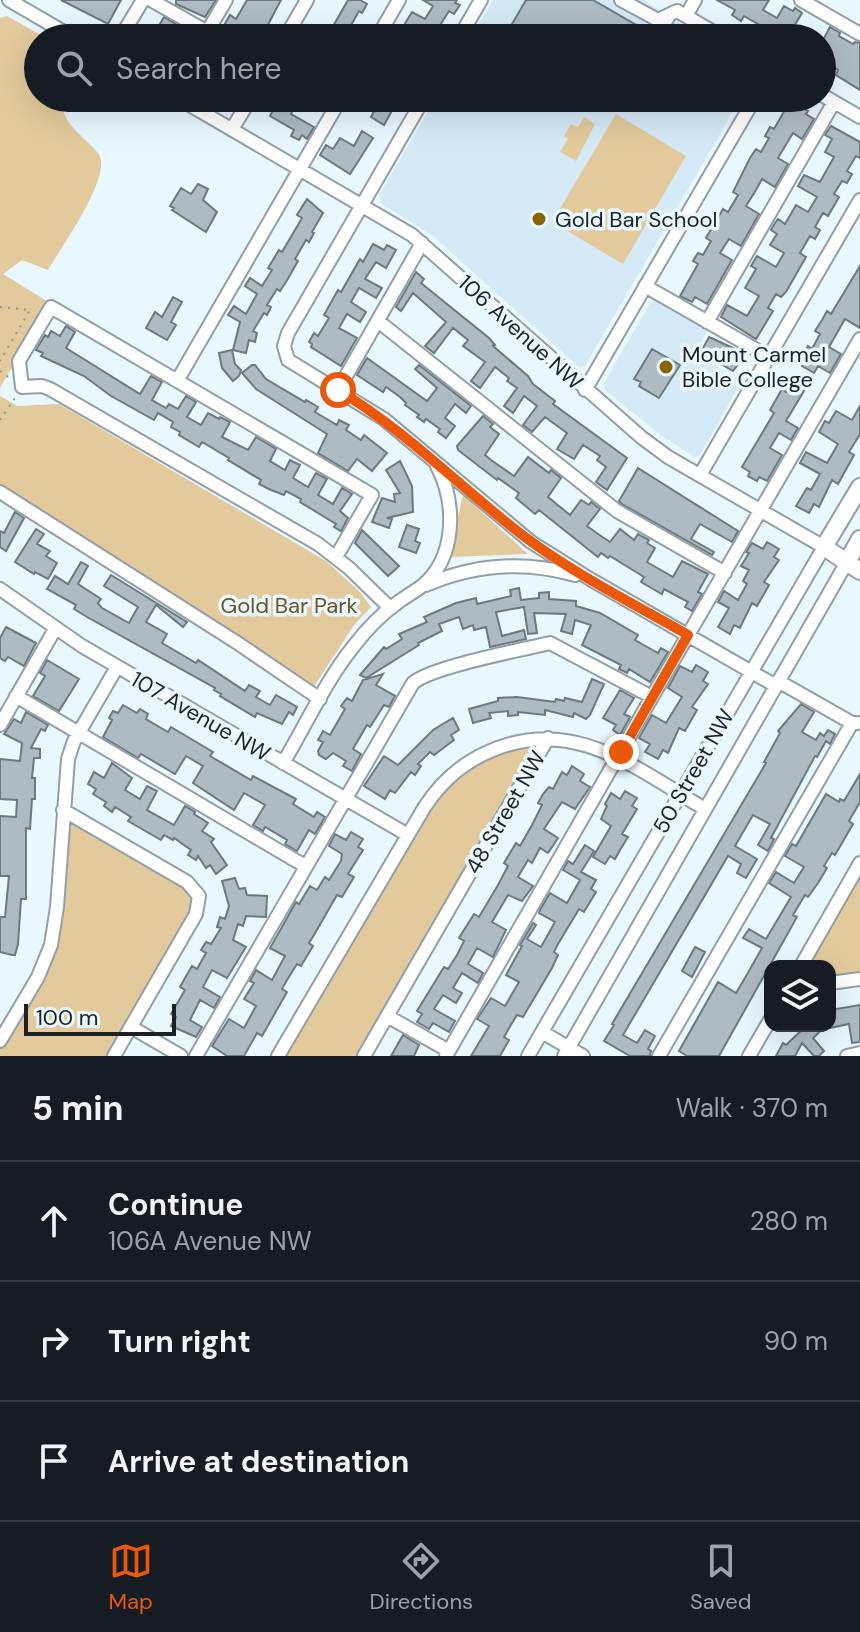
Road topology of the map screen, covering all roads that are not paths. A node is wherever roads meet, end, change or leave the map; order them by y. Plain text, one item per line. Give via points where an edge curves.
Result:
1 (9, 0) edge
2 (143, 0) edge
3 (151, 0) edge
4 (226, 0) edge
5 (307, 0) edge
6 (399, 0) edge
7 (481, 0) edge
8 (621, 0) edge
9 (695, 0) edge
10 (801, 0) edge
11 (677, 15) junction
12 (50, 24) edge
13 (128, 24) edge
14 (194, 24) edge
15 (217, 24) edge
16 (293, 24) edge
17 (385, 24) edge
18 (467, 24) edge
19 (669, 24) edge
20 (695, 24) edge
21 (860, 34) edge
22 (836, 103) edge
23 (202, 112) edge
24 (242, 112) edge
25 (333, 112) edge
26 (416, 112) edge
27 (747, 112) edge
28 (828, 112) edge
29 (860, 117) edge
30 (232, 129) junction
31 (300, 169) junction
32 (860, 200) edge
33 (362, 205) junction
34 (422, 243) junction
35 (645, 286) junction
36 (378, 321) junction
37 (707, 322) junction
38 (860, 339) edge
39 (769, 357) junction
40 (177, 381) junction
41 (338, 390) junction
42 (585, 390) junction
43 (434, 460) junction
44 (700, 475) junction
45 (860, 487) edge
46 (0, 492) edge
47 (761, 510) junction
48 (860, 539) edge
49 (824, 547) junction
50 (336, 557) junction
51 (854, 566) edge
52 (725, 573) junction
53 (590, 579) junction
54 (422, 586) junction
55 (0, 589) edge
56 (390, 608) junction
57 (55, 629) junction
58 (688, 635) junction
59 (117, 667) junction
60 (751, 671) junction
61 (777, 683) junction
62 (16, 696) junction
63 (652, 697) junction
64 (320, 699) junction
65 (856, 723) edge
66 (0, 725) edge
67 (79, 732) junction
68 (548, 738) junction
69 (617, 758) junction
70 (283, 763) junction
71 (680, 794) junction
72 (345, 799) junction
73 (705, 809) junction
74 (63, 810) junction
75 (408, 835) junction
76 (860, 863) edge
77 (305, 866) junction
78 (804, 960) edge
79 (860, 979) edge
80 (836, 982) edge
81 (387, 1016) junction
82 (131, 1027) junction
83 (764, 1030) edge
84 (542, 1032) junction
85 (0, 1040) edge
86 (566, 1052) edge
87 (860, 1053) edge
88 (447, 1054) edge
89 (114, 1056) edge
90 (181, 1056) edge
91 (196, 1056) edge
92 (278, 1056) edge
93 (364, 1056) edge
94 (528, 1056) edge
95 (583, 1056) edge
96 (659, 1056) edge
97 (749, 1056) edge
98 (847, 1056) edge

1 - 12 street
2 - 13 street
3 - 14 street
4 - 15 street
5 - 16 street
6 - 17 street
7 - 18 street
8 - 11 street via 658,20
9 - 11 street
10 - 21 street
11 - 19 street
11 - 20 street
22 - 29 street
23 - 30 street, 106 Avenue NW
24 - 30 street
25 - 31 street
26 - 33 street
27 - 35 street
28 - 37 street
30 - 31 street, 106 Avenue NW
31 - 33 street, 106 Avenue NW
31 - 40 street
32 - 39 street
33 - 34 street, 106 Avenue NW
33 - 41 street via 284,342 292,363
34 - 36 street
34 - 42 street, 106 Avenue NW
35 - 37 street
35 - 42 street
36 - 41 street
36 - 52 street via 617,511
37 - 39 street
38 - 47 street
39 - 44 street
40 - 50 street via 372,495
40 - 50 street via 51,307 19,361 22,387 50,389
41 - 43 street
42 - 44 street, 106 Avenue NW via 641,437
43 - 53 street via 519,532
43 - 54 street via 448,490 451,523 439,563
44 - 47 street, 106 Avenue NW
45 - 49 main road, 50 Street NW
46 - 64 street
47 - 49 street, 106 Avenue NW
47 - 52 street
48 - 51 main road, 50 Street NW
49 - 51 main road, 106 Avenue NW
49 - 60 street, 50 Street NW
50 - 56 street
51 - 61 street, 50 Street NW
52 - 58 street
53 - 54 street via 510,565 467,570
53 - 58 street
54 - 56 street
55 - 57 street, 107 Avenue NW
56 - 64 street via 350,650
57 - 59 street, 107 Avenue NW
57 - 62 street
58 - 60 street
58 - 63 street
59 - 67 street
59 - 70 street, 107 Avenue NW
60 - 61 street
60 - 71 street, 50 Street NW
61 - 65 street
61 - 73 street, 50 Street NW
62 - 66 street
62 - 67 street
63 - 69 street
63 - 72 street via 550,643 421,677 408,689
64 - 70 street
65 - 96 street
67 - 74 street via 68,759
67 - 77 street
68 - 69 street via 586,744
68 - 75 street, 48 Street NW via 504,745 466,763 445,780
68 - 81 street, 48 Street NW
69 - 71 street
69 - 88 street
70 - 72 street, 107 Avenue NW
71 - 73 street
71 - 84 street, 50 Street NW
72 - 75 street, 107 Avenue NW
72 - 77 street
73 - 86 street, 50 Street NW
74 - 82 street via 187,882 199,896 196,914
74 - 85 street via 51,945
75 - 92 street, 48 Street NW
76 - 78 street
77 - 91 street
79 - 80 street
81 - 88 street
81 - 93 street, 48 Street NW
82 - 89 street
82 - 90 street
83 - 97 street
84 - 86 street
84 - 94 street, 50 Street NW
86 - 95 street
87 - 98 street

